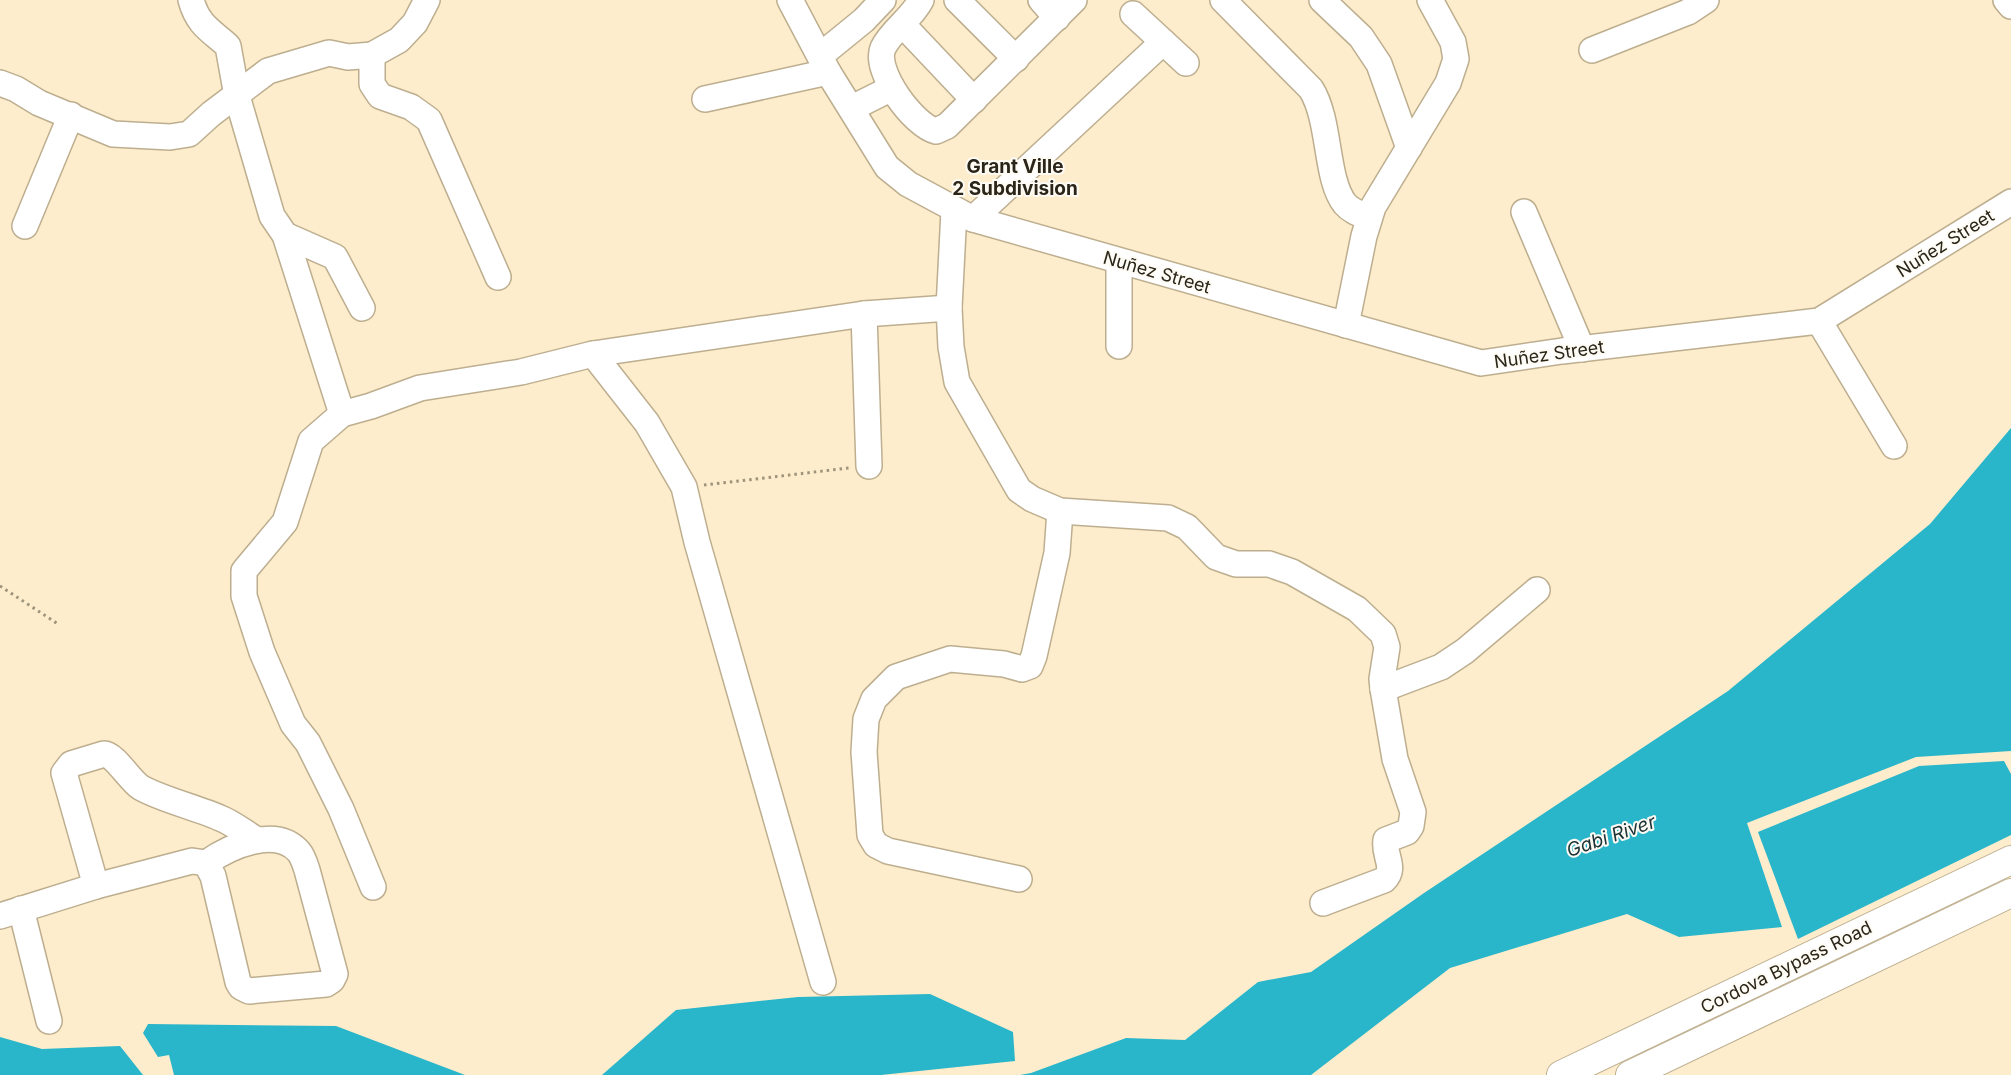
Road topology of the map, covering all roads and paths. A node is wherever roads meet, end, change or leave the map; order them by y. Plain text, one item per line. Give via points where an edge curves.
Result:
1 (191, 0) edge
2 (427, 0) edge
3 (790, 0) edge
4 (883, 0) edge
5 (922, 0) edge
6 (957, 0) edge
7 (1074, 0) edge
8 (1223, 0) edge
9 (1322, 0) edge
10 (1430, 0) edge
11 (1706, 0) edge
12 (2006, 0) edge
13 (2011, 6) edge
14 (1049, 9) edge
15 (1133, 14) dead end
16 (903, 25) junction
17 (1163, 42) junction
18 (1592, 50) dead end
19 (372, 55) junction
20 (1016, 59) junction
21 (824, 63) junction
22 (1186, 64) dead end
23 (0, 84) edge
24 (892, 88) junction
25 (237, 96) junction
26 (705, 99) dead end
27 (974, 100) junction
28 (852, 108) junction
29 (72, 115) junction
30 (1409, 148) junction
31 (2011, 202) edge
32 (1524, 212) dead end
33 (963, 215) junction
34 (1368, 218) junction
35 (25, 226) dead end
36 (285, 236) junction
37 (1119, 262) junction
38 (498, 277) dead end
39 (362, 308) dead end
40 (949, 308) junction
41 (864, 314) junction
42 (1819, 321) junction
43 (1346, 325) junction
44 (1119, 346) dead end
45 (1582, 349) junction
46 (593, 354) junction
47 (342, 414) junction
48 (1894, 446) dead end
49 (869, 466) joint
50 (684, 487) junction
51 (1060, 511) junction
52 (0, 586) edge
53 (1537, 590) dead end
54 (58, 624) dead end
55 (1383, 689) junction
56 (257, 840) junction
57 (2011, 860) edge
58 (206, 863) junction
59 (1019, 879) dead end
60 (96, 886) junction
61 (373, 887) dead end
62 (2011, 893) edge
63 (1323, 903) dead end
64 (1914, 906) junction
65 (10, 913) edge
66 (1926, 934) junction
67 (823, 982) dead end
68 (49, 1021) dead end
69 (1561, 1075) edge
70 (1630, 1075) edge

1 - 25 street via 195,15 208,31 228,46
2 - 19 street via 415,23 399,40
3 - 21 street, Nuñez Street
4 - 21 street
5 - 16 street
6 - 20 street
7 - 14 street
8 - 34 street via 1311,88 1319,104 1340,195 1350,209
9 - 30 street via 1362,37 1379,64
10 - 30 street via 1453,42 1456,59 1448,83
11 - 18 street via 1688,12
12 - 13 street
14 - 20 street
15 - 17 street
16 - 24 street via 886,44 882,54
16 - 27 street
17 - 22 street
17 - 33 street
19 - 25 street via 348,57 329,53 268,70
19 - 38 street via 372,84 380,96 411,107 429,120
20 - 27 street
21 - 26 street
21 - 28 street, Nuñez Street
23 - 29 street
24 - 27 street via 921,123 936,131 948,126
24 - 28 street
25 - 29 street via 189,134 170,137 113,134
25 - 36 street via 272,216
28 - 33 street, Nuñez Street via 887,167 908,184
29 - 35 street
30 - 34 street via 1379,194
31 - 42 street, Nuñez Street
32 - 45 street
33 - 37 street, Nuñez Street
33 - 40 street
34 - 43 street
36 - 39 street via 334,257
36 - 47 street
37 - 43 street, Nuñez Street
37 - 44 street
40 - 41 street
40 - 51 street via 957,382 1019,490
41 - 46 street
41 - 49 street
42 - 45 street, Nuñez Street
42 - 48 street
43 - 45 street, Nuñez Street via 1481,363
46 - 47 street via 521,372 420,388
46 - 50 street via 647,423
47 - 61 street via 311,442 285,522 244,572 244,596 262,652 293,724 308,743 342,809
49 - 50 path
50 - 67 street
51 - 55 street via 1168,518 1187,527 1216,557 1236,564 1269,564 1292,572 1357,608 1383,634 1387,647
51 - 59 street via 1057,553 1030,666 1022,669 950,659 896,677 874,699 866,719 864,752 870,835 876,845 888,851
52 - 54 path
53 - 55 street via 1465,651 1441,667
55 - 63 street via 1395,759 1413,812 1412,826 1407,832 1386,840 1389,876
56 - 58 street via 219,854
56 - 58 street via 274,839 300,853 335,974 326,984 249,991 241,988 213,876
56 - 60 street via 222,819 141,787 126,775 114,758 104,754 71,764 64,773
57 - 64 main road, Cordova Bypass Road
58 - 60 street via 192,861
60 - 65 street
62 - 66 main road, Cordova Bypass Road
64 - 66 main road
64 - 69 main road, Cordova Bypass Road
65 - 68 street
66 - 70 main road, Cordova Bypass Road

